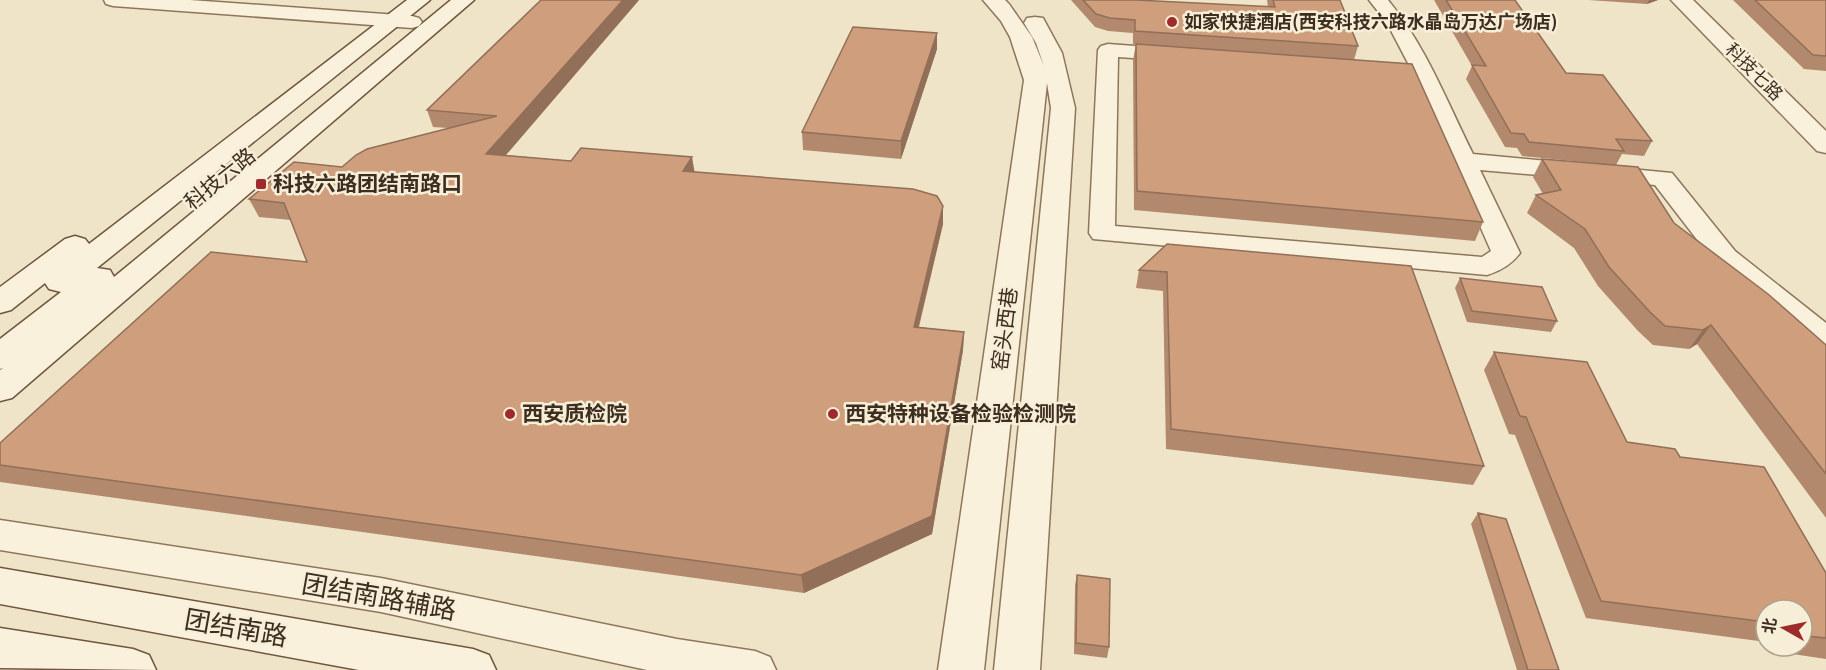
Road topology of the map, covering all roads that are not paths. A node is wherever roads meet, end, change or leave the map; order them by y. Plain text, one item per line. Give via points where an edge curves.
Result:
1 (113, 0) edge
2 (440, 0) edge
3 (464, 0) edge
4 (993, 0) edge
5 (1019, 0) edge
6 (1378, 0) edge
7 (1681, 0) edge
8 (399, 12) edge
9 (1201, 57) edge
10 (1353, 68) edge
11 (1423, 73) junction
12 (1826, 145) edge
13 (1464, 162) junction
14 (0, 303) edge
15 (0, 330) edge
16 (1826, 339) edge
17 (0, 357) edge
18 (0, 389) edge
19 (0, 535) edge
20 (0, 586) edge
21 (0, 648) edge
22 (133, 670) edge
23 (473, 670) edge
24 (755, 670) edge
25 (961, 670) edge
26 (1017, 670) edge

1 - 8 street
2 - 8 main road, 科技六路
3 - 18 main road
4 - 25 main road, 窑头西巷 via 1005,11 1029,50 1036,80
5 - 26 main road, 窑头西巷 via 1048,41 1059,71 1063,108
6 - 11 street via 1395,21
7 - 12 main road, 科技七路
8 - 14 main road
8 - 15 main road, 科技六路
8 - 17 main road, 科技六路
9 - 13 street via 1108,50 1102,233 1487,266 1506,254
10 - 11 street
11 - 13 street
13 - 16 street via 1663,178 1725,257
19 - 24 street, 团结南路辅路 via 381,596 677,658
20 - 23 main road, 团结南路
21 - 22 main road

